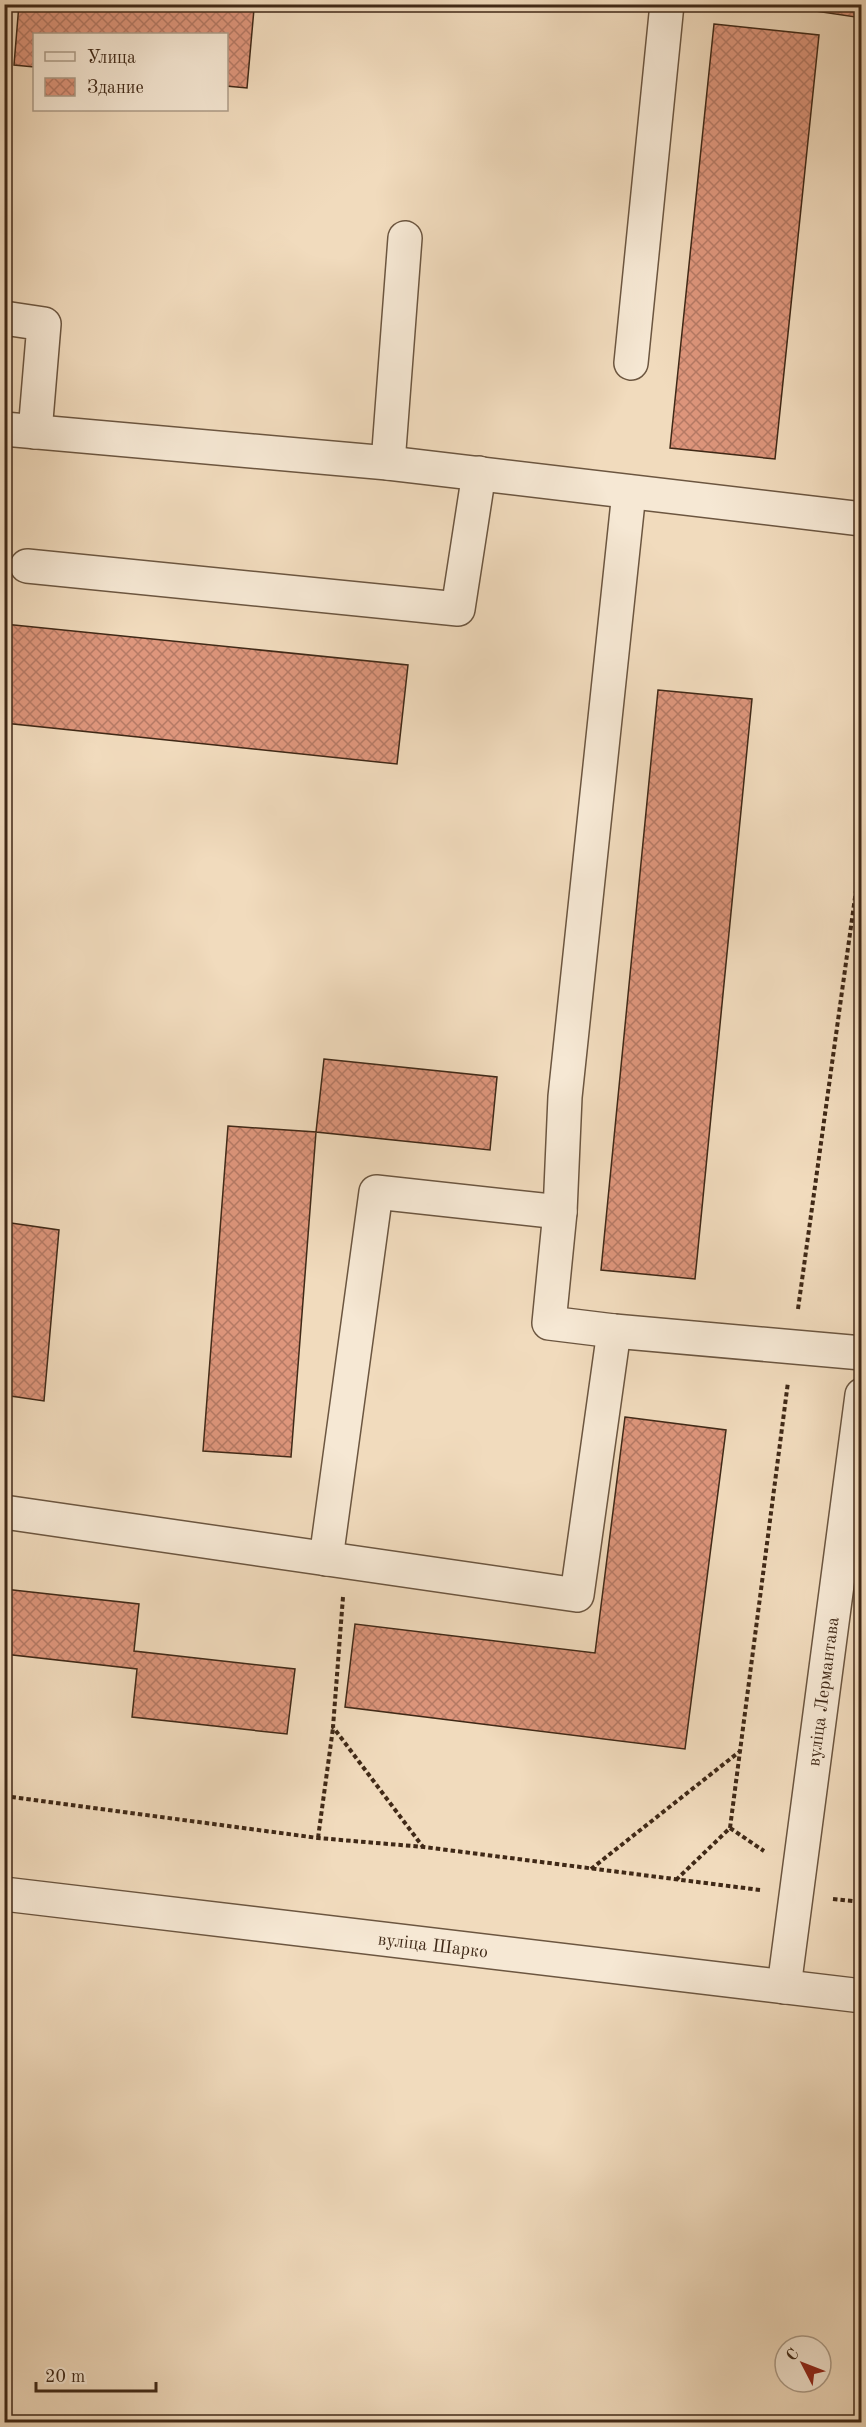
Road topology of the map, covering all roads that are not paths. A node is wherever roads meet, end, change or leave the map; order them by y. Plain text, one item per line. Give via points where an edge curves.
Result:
1 (667, 4) edge
2 (405, 238) dead end
3 (4, 318) edge
4 (631, 363) dead end
5 (20, 430) edge
6 (388, 463) junction
7 (479, 473) junction
8 (630, 492) junction
9 (861, 519) edge
10 (27, 566) dead end
11 (560, 1212) junction
12 (614, 1331) junction
13 (861, 1353) edge
14 (861, 1395) edge
15 (4, 1512) edge
16 (335, 1560) junction
17 (4, 1894) edge
18 (784, 1987) junction
19 (861, 1996) edge

1 - 4 street
2 - 6 street
3 - 5 street via 44,324
5 - 6 street
6 - 7 street
7 - 8 street
7 - 10 street via 458,609
8 - 9 street
8 - 11 street via 565,1097
11 - 12 street via 549,1323
11 - 16 street via 376,1192
12 - 13 street
12 - 16 street via 577,1595
14 - 18 street, вуліца Лермантава
15 - 16 street
17 - 18 street, вуліца Шарко
18 - 19 street, вуліца Шарко

